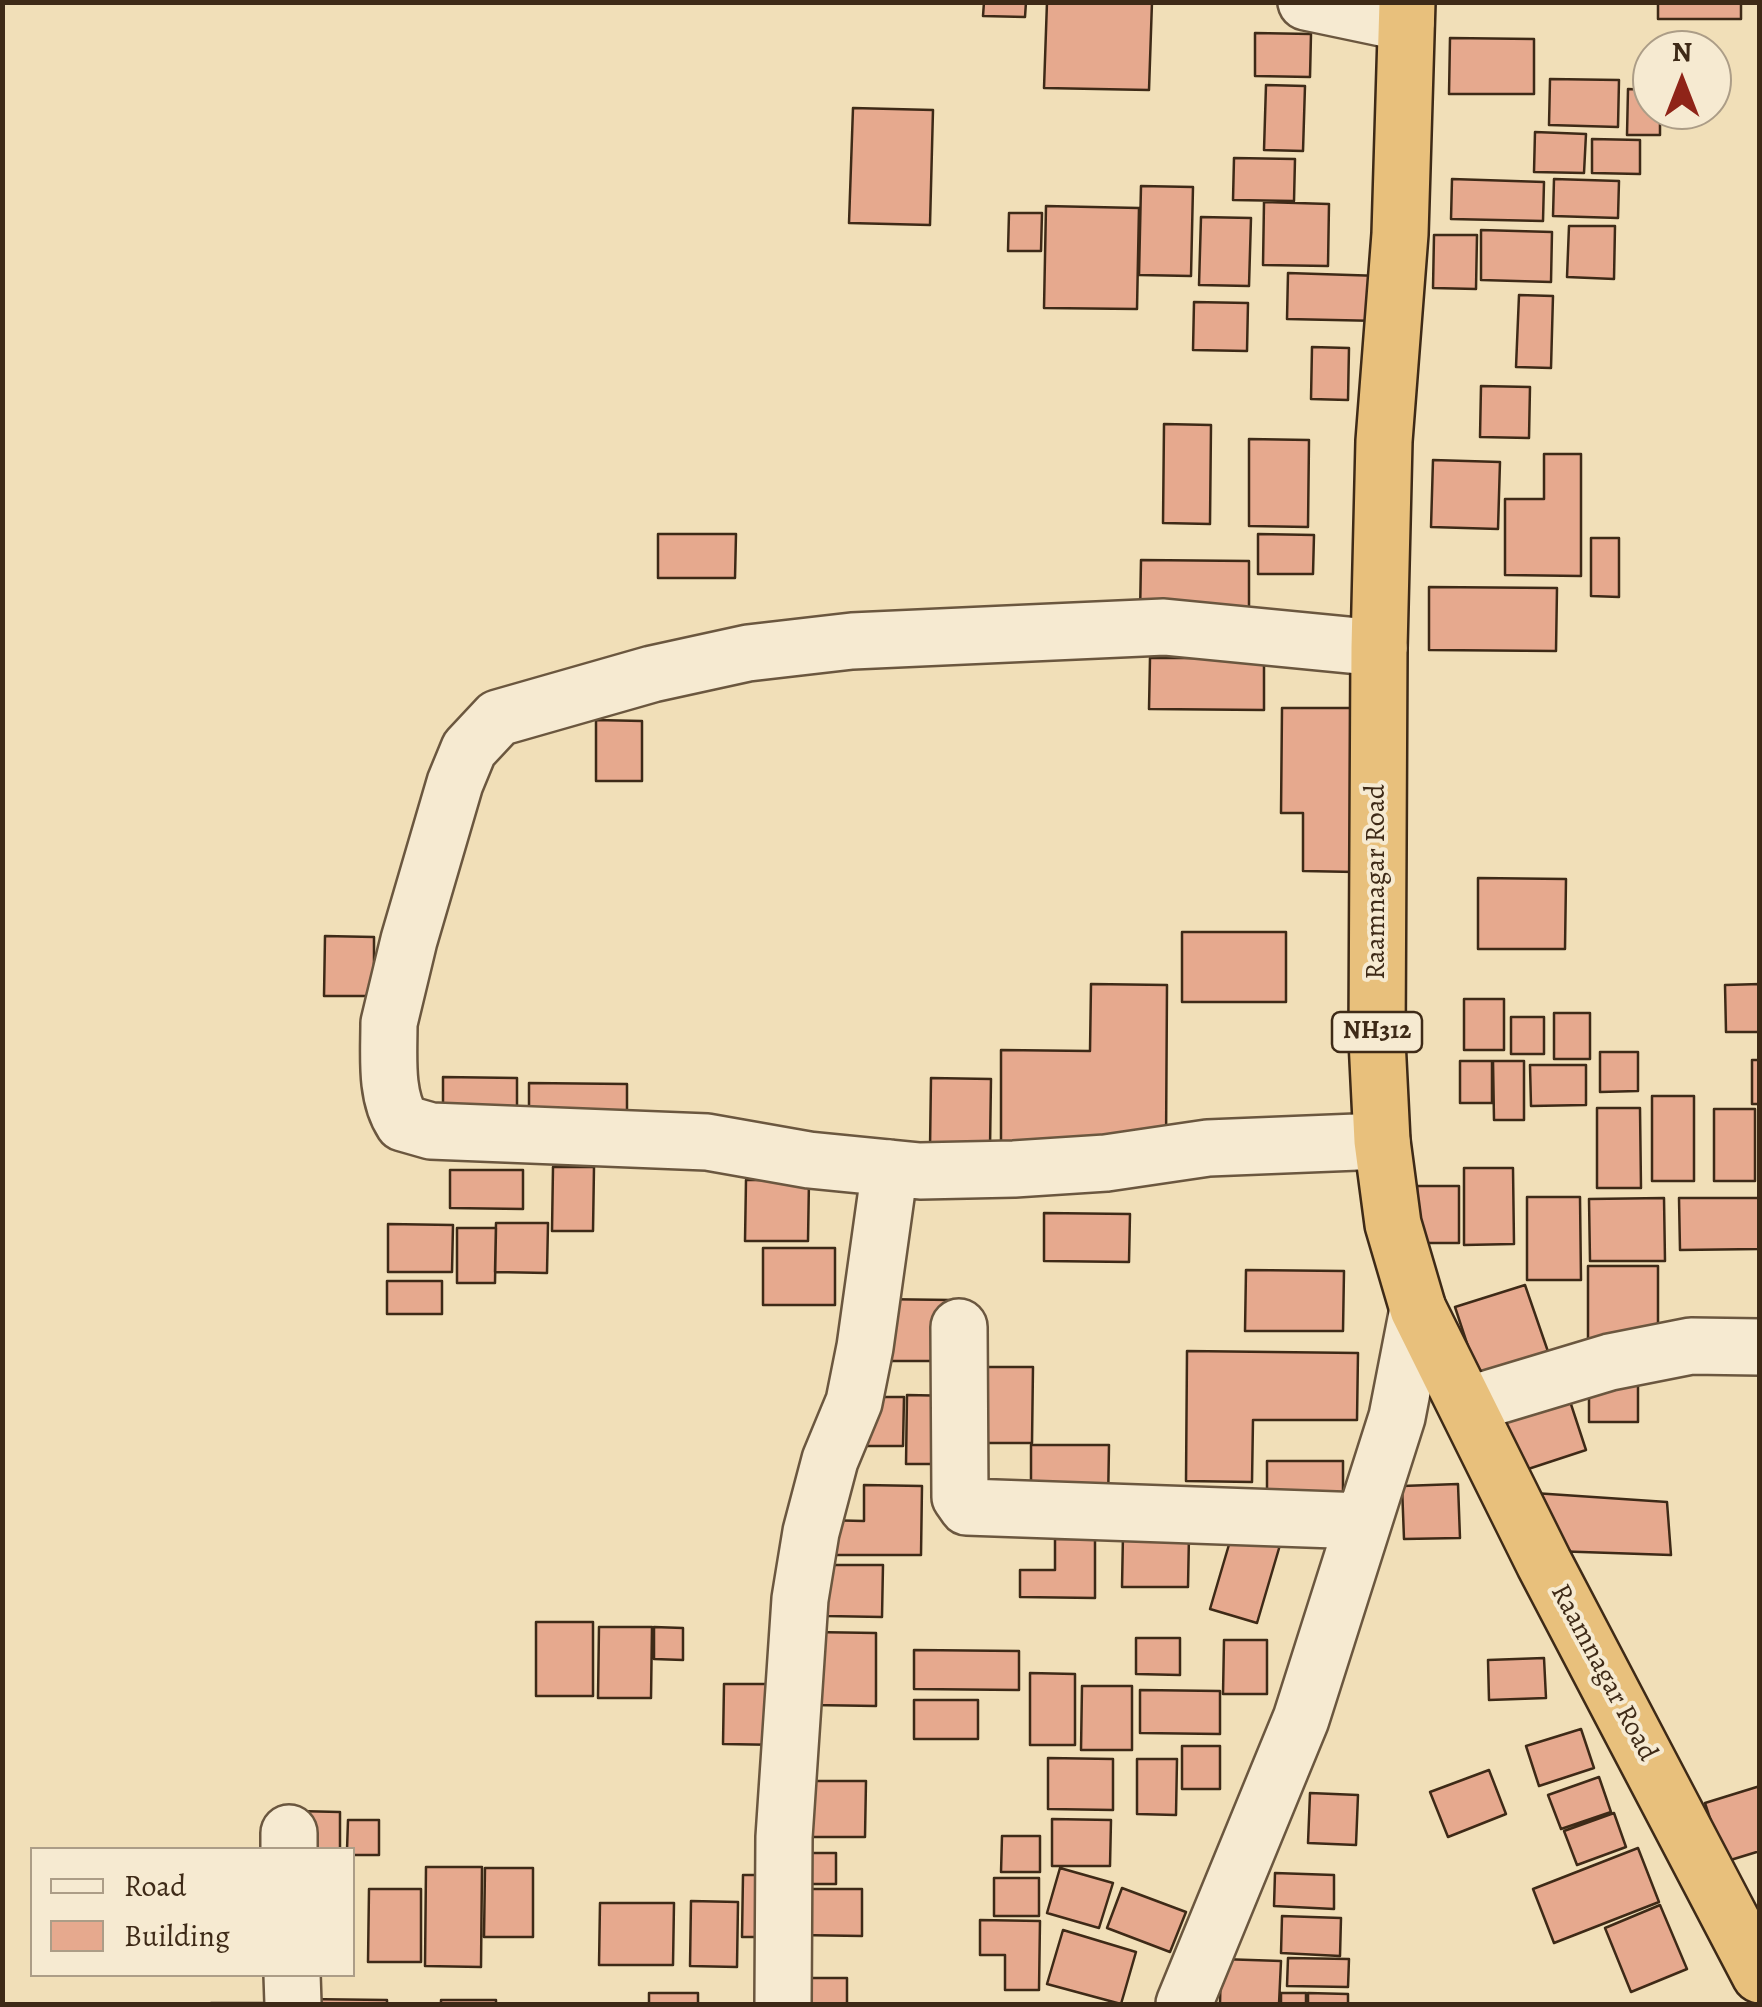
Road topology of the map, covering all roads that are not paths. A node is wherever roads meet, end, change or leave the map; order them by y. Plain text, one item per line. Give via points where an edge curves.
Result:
1 (1306, 2) edge
2 (1407, 13) edge
3 (1379, 648) junction
4 (1382, 1141) junction
5 (890, 1168) junction
6 (1418, 1309) junction
7 (959, 1327) dead end
8 (1760, 1347) edge
9 (1468, 1406) junction
10 (1364, 1522) junction
11 (1760, 1975) edge
12 (292, 1977) edge
13 (293, 2004) edge
14 (783, 2004) edge
15 (1184, 2004) edge

1 - 2 street
2 - 3 highway, Raamnagar Road / NH312
3 - 4 highway, Raamnagar Road / NH312
3 - 5 street via 1164,627 817,645 652,674 498,718 470,748 442,821 389,1024 392,1108 402,1124 430,1132 706,1142
4 - 5 street via 1208,1148 1014,1169
4 - 6 highway, Raamnagar Road / NH312 via 1393,1224
5 - 14 street via 854,1402 830,1460 800,1599 784,1836
6 - 9 highway, Raamnagar Road / NH312
6 - 10 street via 1397,1417
7 - 10 street via 960,1498 967,1507
8 - 9 street via 1659,1352 1559,1375
9 - 11 highway, Raamnagar Road / NH312
10 - 15 street via 1301,1719
12 - 13 street

